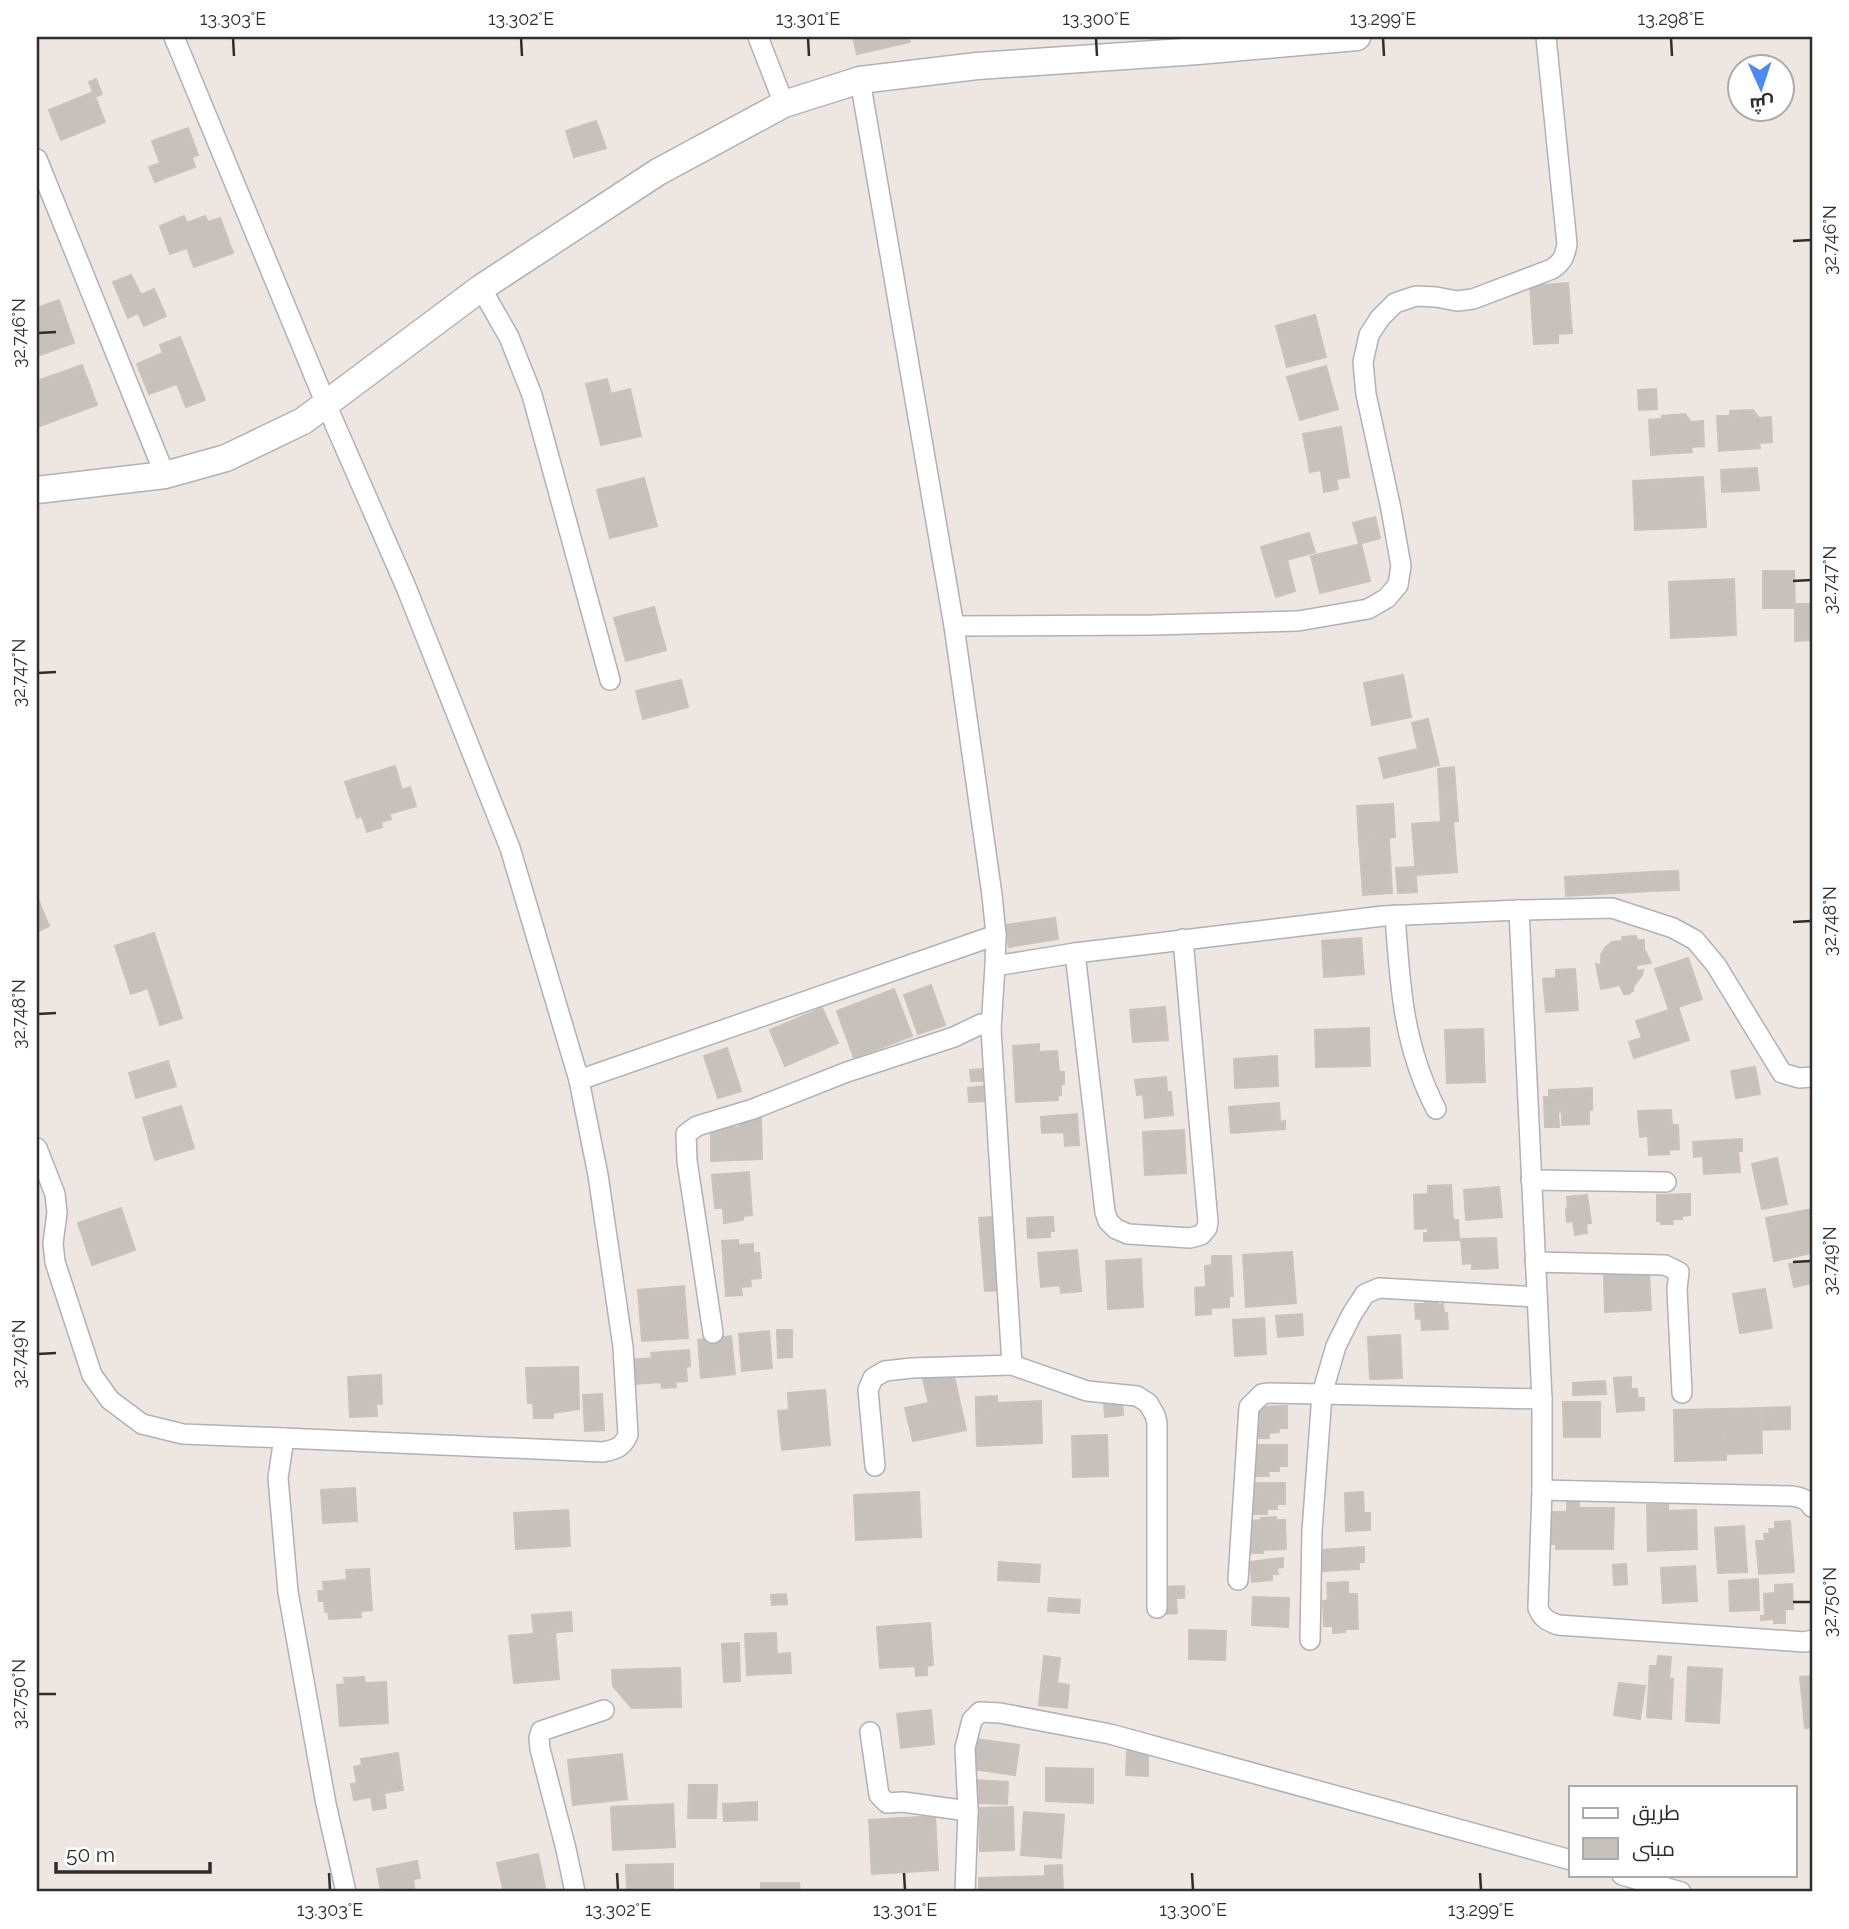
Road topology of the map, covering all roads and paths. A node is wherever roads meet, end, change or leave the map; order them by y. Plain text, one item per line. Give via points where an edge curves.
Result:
1 (174, 37) edge
2 (758, 37) edge
3 (1357, 37) edge
4 (1546, 37) edge
5 (1197, 44) edge
6 (860, 80) junction
7 (784, 104) junction
8 (37, 159) edge
9 (481, 288) junction
10 (326, 404) junction
11 (165, 475) junction
12 (37, 490) edge
13 (954, 626) junction
14 (610, 680) dead end
15 (1519, 909) junction
16 (1395, 915) junction
17 (996, 935) junction
18 (1183, 939) junction
19 (1075, 953) junction
20 (995, 966) junction
21 (991, 1029) junction
22 (1812, 1077) edge
23 (579, 1080) junction
24 (1436, 1109) dead end
25 (37, 1148) edge
26 (1531, 1180) junction
27 (1666, 1182) dead end
28 (1535, 1262) junction
29 (1537, 1297) junction
30 (713, 1333) dead end
31 (1012, 1365) junction
32 (1682, 1392) dead end
33 (1322, 1394) junction
34 (1542, 1399) junction
35 (284, 1438) junction
36 (875, 1466) dead end
37 (1542, 1490) junction
38 (1812, 1507) edge
39 (1238, 1580) dead end
40 (1157, 1608) dead end
41 (1310, 1640) dead end
42 (1812, 1640) edge
43 (604, 1710) dead end
44 (870, 1732) dead end
45 (968, 1811) junction
46 (1569, 1859) edge
47 (1625, 1876) edge
48 (346, 1892) edge
49 (575, 1892) edge
50 (965, 1892) edge
51 (1681, 1892) edge

1 - 10 street
2 - 7 street
3 - 5 main road
4 - 13 street via 1566,255 1552,269 1473,299 1416,296 1395,303 1369,335 1363,362 1366,394 1401,566 1398,585 1387,598 1368,610 1298,621
5 - 6 main road
6 - 7 main road
6 - 13 street
7 - 9 main road via 658,172
8 - 11 street
9 - 10 main road
9 - 14 street via 509,337 532,395
10 - 11 main road via 303,421 226,458
10 - 23 street via 406,587 510,848
11 - 12 main road
13 - 17 street
15 - 16 street
15 - 22 street via 1612,908 1695,940 1716,965 1782,1073
15 - 26 street
16 - 18 street
16 - 24 street via 1412,1053
17 - 20 street
17 - 23 street
18 - 19 street
18 - 19 street via 1209,1222 1200,1235 1190,1238 1128,1234 1108,1221
19 - 20 street
20 - 21 street
21 - 30 street via 981,1024 697,1126 686,1134
21 - 31 street
23 - 35 street via 623,1347 628,1435 624,1444 603,1452
25 - 35 street via 55,1194 55,1262 92,1376 110,1400 142,1424 183,1434
26 - 27 street
26 - 28 street
28 - 29 street
28 - 32 street via 1665,1265 1679,1272
29 - 33 street via 1379,1288 1365,1294 1336,1346
29 - 34 street
31 - 36 street via 912,1367 873,1378 867,1390
31 - 40 street via 1087,1391 1136,1396 1148,1403 1157,1423
33 - 34 street
33 - 39 street via 1262,1394 1249,1407
33 - 41 street
34 - 37 street
35 - 48 street via 278,1478 288,1591
37 - 38 street via 1791,1496
37 - 42 street via 1538,1608 1548,1622
43 - 49 street via 541,1731 539,1738
44 - 45 street via 879,1795 887,1803
45 - 46 street via 965,1748 972,1720 980,1712 1000,1713 1110,1734
45 - 50 street
47 - 51 street

